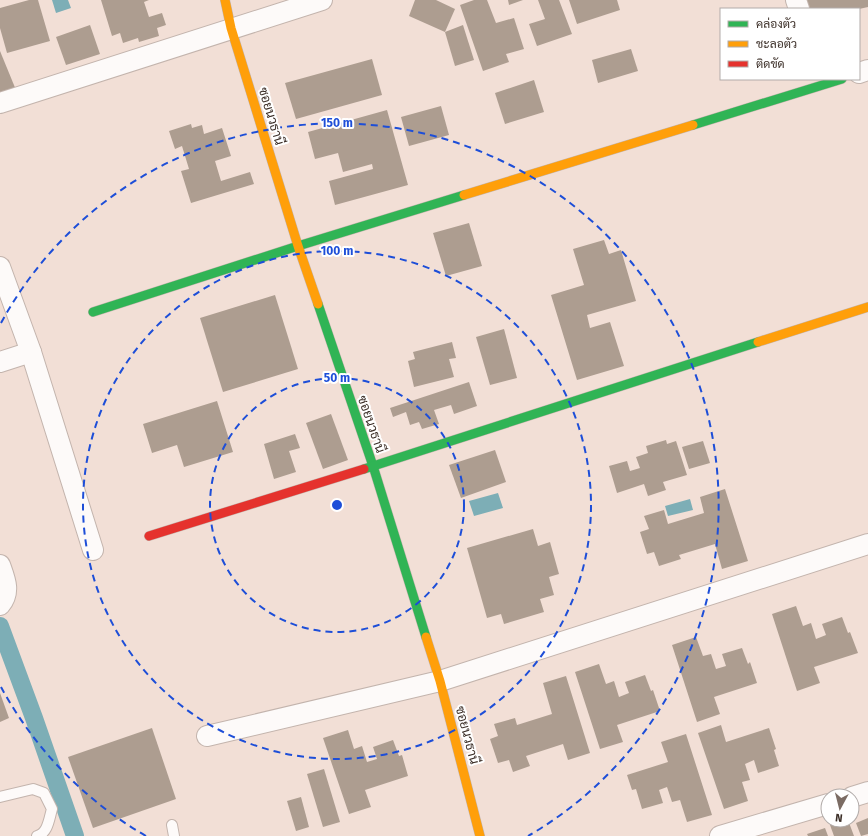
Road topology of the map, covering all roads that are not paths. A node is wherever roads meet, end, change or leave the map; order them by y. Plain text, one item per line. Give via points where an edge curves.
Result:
1 (225, 0) edge
2 (322, 0) edge
3 (232, 28) junction
4 (835, 80) edge
5 (820, 82) edge
6 (0, 103) edge
7 (298, 246) junction
8 (0, 267) edge
9 (868, 307) edge
10 (93, 312) dead end
11 (31, 352) junction
12 (0, 362) edge
13 (373, 466) junction
14 (149, 536) dead end
15 (868, 544) edge
16 (93, 550) dead end
17 (0, 565) edge
18 (0, 605) edge
19 (440, 681) junction
20 (207, 736) dead end
21 (0, 797) edge
22 (820, 806) edge
23 (172, 825) dead end
24 (37, 836) edge
25 (174, 836) edge
26 (480, 836) edge
27 (720, 836) edge

1 - 3 street, ซอยนวธานี
2 - 3 street
3 - 6 street
3 - 7 street, ซอยนวธานี
4 - 5 street
5 - 7 street
7 - 10 street
7 - 13 street, ซอยนวธานี
8 - 11 street
9 - 13 street
11 - 12 street
11 - 16 street
13 - 14 street
13 - 19 street, ซอยนวธานี
15 - 19 street
17 - 18 street via 7,584 4,601
19 - 20 street
19 - 26 street, ซอยนวธานี
21 - 24 lane via 33,789 44,793 52,810 48,826
22 - 27 street
23 - 25 lane

